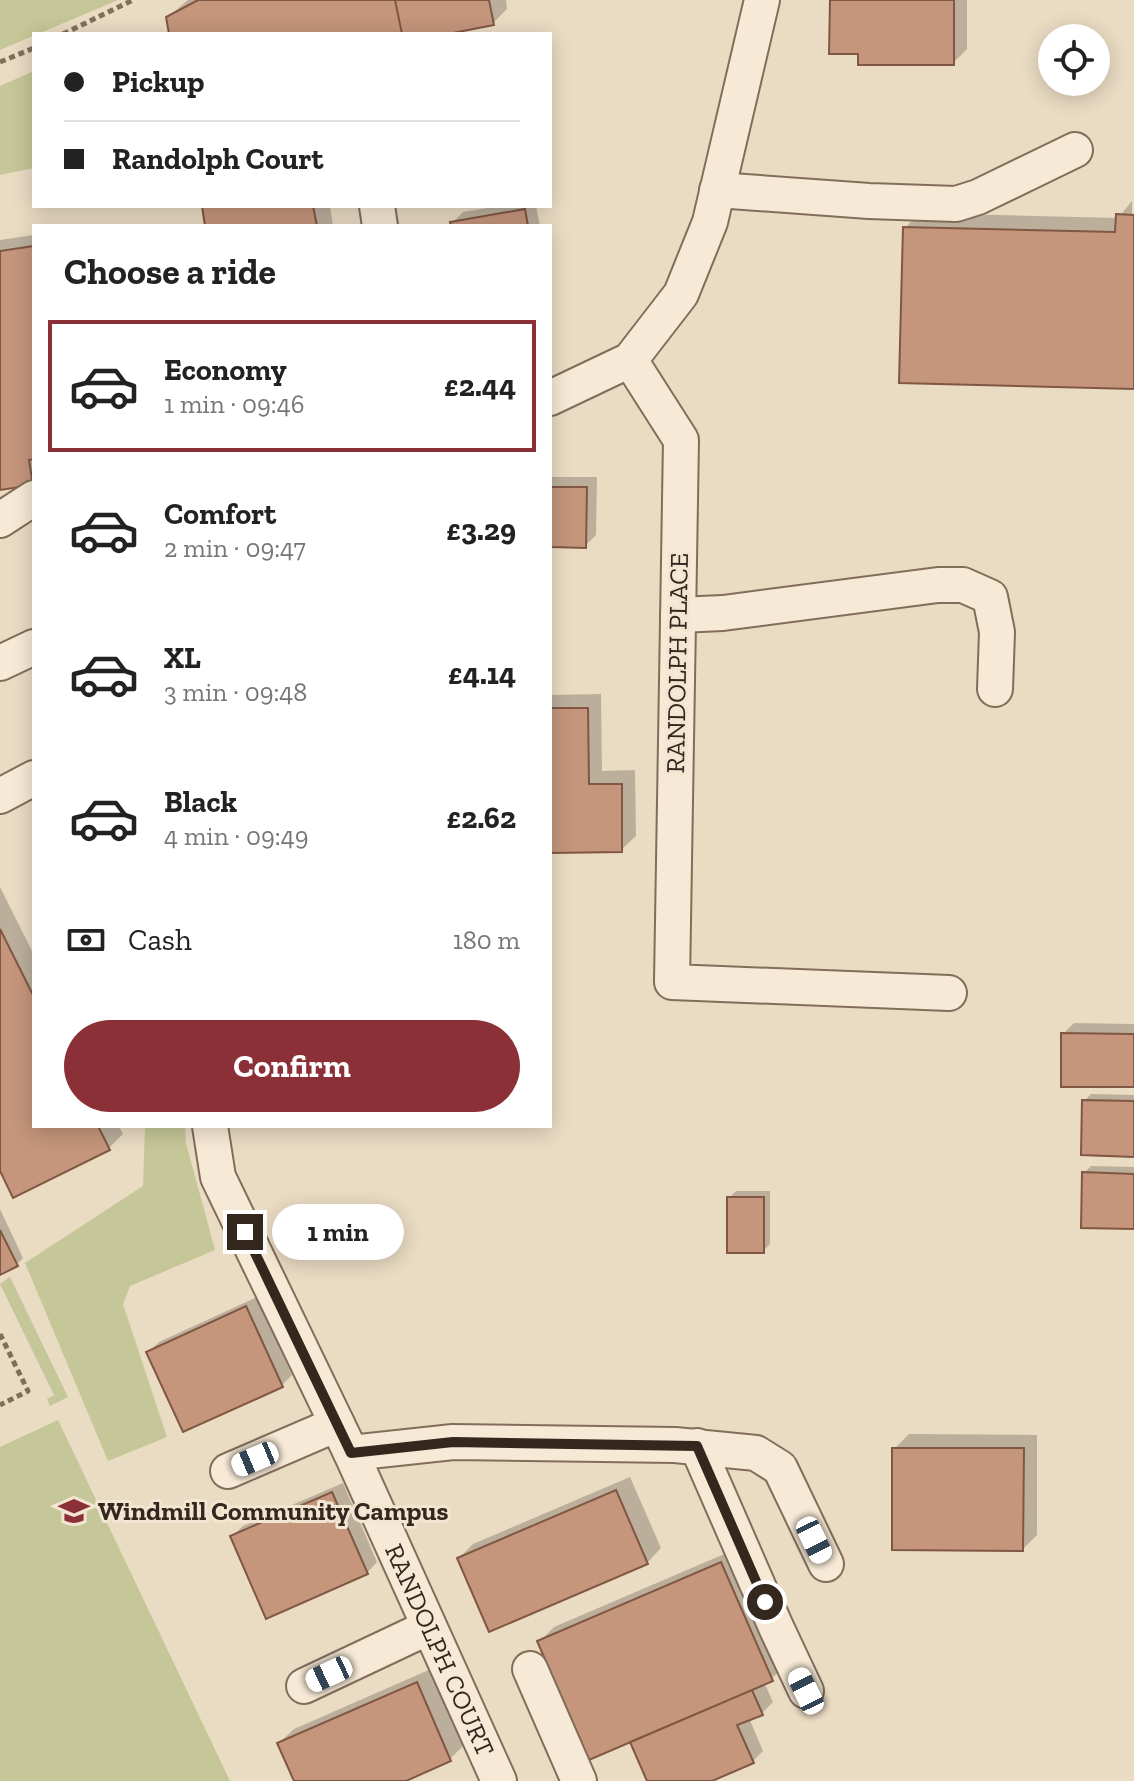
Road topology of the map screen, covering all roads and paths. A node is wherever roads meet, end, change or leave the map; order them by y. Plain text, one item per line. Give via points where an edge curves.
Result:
1 (133, 0) edge
2 (762, 0) edge
3 (67, 32) edge
4 (32, 49) edge
5 (0, 62) edge
6 (1075, 150) dead end
7 (717, 190) junction
8 (630, 360) junction
9 (552, 397) edge
10 (32, 499) edge
11 (0, 520) edge
12 (678, 615) junction
13 (32, 648) edge
14 (0, 663) edge
15 (995, 689) dead end
16 (32, 779) edge
17 (0, 796) edge
18 (949, 993) dead end
19 (210, 1128) edge
20 (0, 1334) edge
21 (0, 1405) edge
22 (344, 1438) junction
23 (686, 1446) junction
24 (228, 1471) dead end
25 (826, 1564) dead end
26 (429, 1627) junction
27 (530, 1669) dead end
28 (304, 1686) dead end
29 (806, 1691) dead end
30 (499, 1781) edge
31 (579, 1781) edge

1 - 3 path
2 - 7 street
4 - 5 path
6 - 7 street via 956,204
7 - 8 street via 681,294
8 - 9 street
8 - 12 street, RANDOLPH PLACE via 681,440
10 - 11 street
12 - 15 street via 963,585 990,597 997,632
12 - 18 street, RANDOLPH PLACE via 672,982
13 - 14 street
16 - 17 street
19 - 22 street, RANDOLPH COURT via 218,1177
20 - 21 path via 28,1391
22 - 23 street
22 - 24 street
22 - 26 street, RANDOLPH COURT
23 - 25 street via 756,1453 780,1468
23 - 29 street
26 - 28 street
26 - 30 street, RANDOLPH COURT
27 - 31 street

